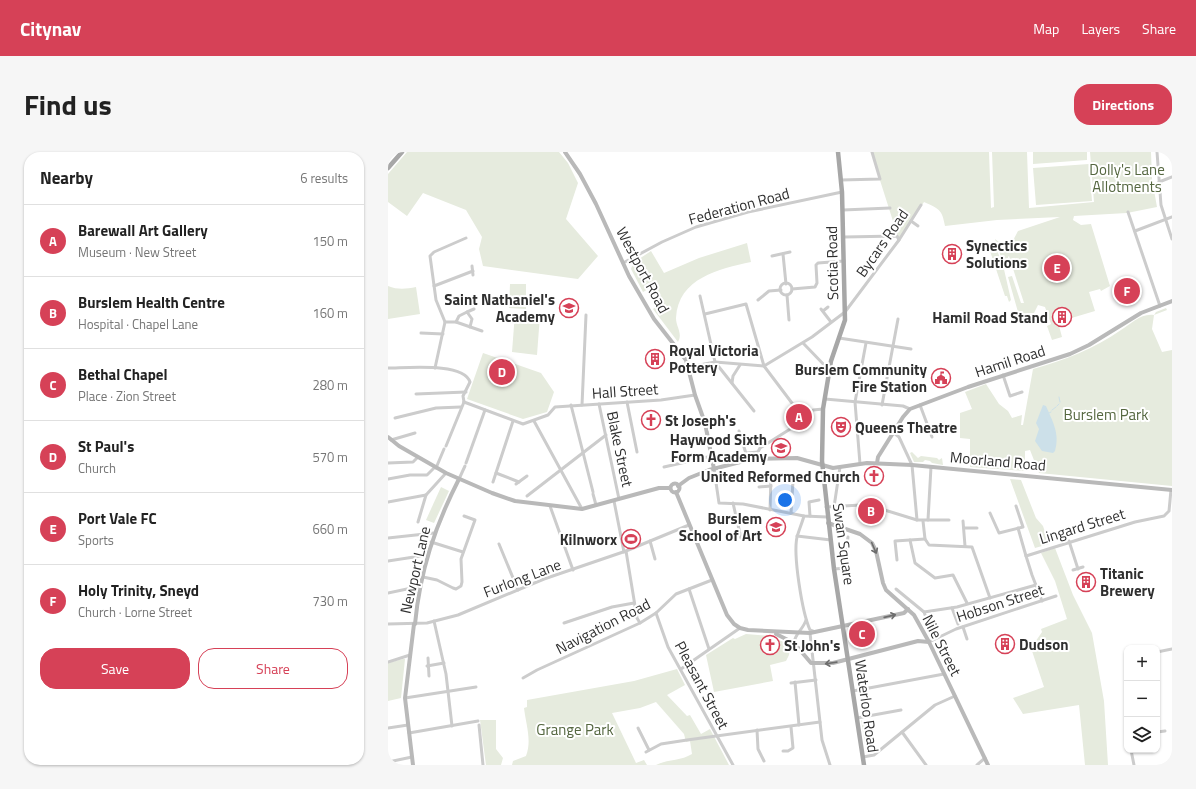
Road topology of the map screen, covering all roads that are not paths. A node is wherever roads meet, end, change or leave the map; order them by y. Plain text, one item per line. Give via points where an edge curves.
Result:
1 (402, 152) edge
2 (565, 152) edge
3 (838, 152) edge
4 (872, 152) edge
5 (1157, 152) edge
6 (388, 168) edge
7 (1172, 176) edge
8 (841, 180) junction
9 (1159, 182) junction
10 (842, 192) junction
11 (921, 205) dead end
12 (890, 208) dead end
13 (843, 210) junction
14 (1128, 212) dead end
15 (1172, 217) edge
16 (1165, 220) junction
17 (910, 222) junction
18 (918, 226) dead end
19 (1135, 231) junction
20 (844, 237) junction
21 (1172, 239) edge
22 (899, 240) junction
23 (465, 244) dead end
24 (790, 252) dead end
25 (783, 254) junction
26 (772, 256) dead end
27 (844, 261) junction
28 (623, 263) junction
29 (472, 266) dead end
30 (786, 284) junction
31 (434, 286) junction
32 (792, 289) junction
33 (781, 290) junction
34 (787, 295) junction
35 (700, 296) dead end
36 (758, 300) dead end
37 (1172, 301) edge
38 (1160, 306) junction
39 (828, 307) dead end
40 (474, 309) dead end
41 (467, 312) junction
42 (845, 312) junction
43 (705, 314) junction
44 (586, 315) dead end
45 (898, 319) dead end
46 (789, 320) dead end
47 (446, 322) junction
48 (456, 322) junction
49 (832, 322) junction
50 (470, 328) junction
51 (482, 331) dead end
52 (423, 332) dead end
53 (443, 334) junction
54 (839, 338) junction
55 (803, 343) junction
56 (866, 343) junction
57 (892, 347) junction
58 (910, 349) dead end
59 (715, 362) junction
60 (740, 365) junction
61 (764, 366) junction
62 (689, 367) junction
63 (388, 368) edge
64 (435, 368) junction
65 (829, 370) junction
66 (1003, 375) junction
67 (732, 382) junction
68 (466, 392) junction
69 (1022, 392) dead end
70 (416, 394) dead end
71 (695, 395) junction
72 (825, 399) junction
73 (464, 402) junction
74 (627, 402) junction
75 (855, 402) junction
76 (599, 404) junction
77 (571, 405) junction
78 (582, 405) junction
79 (882, 405) junction
80 (920, 405) junction
81 (460, 407) junction
82 (824, 409) junction
83 (910, 409) junction
84 (403, 410) dead end
85 (485, 410) junction
86 (754, 411) dead end
87 (404, 416) junction
88 (394, 418) dead end
89 (804, 419) junction
90 (513, 421) junction
91 (534, 421) junction
92 (857, 430) junction
93 (739, 431) dead end
94 (415, 433) dead end
95 (894, 433) junction
96 (606, 435) junction
97 (932, 436) dead end
98 (449, 438) junction
99 (390, 439) edge
100 (453, 440) dead end
101 (637, 452) dead end
102 (758, 452) junction
103 (583, 453) junction
104 (747, 453) junction
105 (712, 456) junction
106 (418, 457) junction
107 (759, 459) junction
108 (748, 460) junction
109 (388, 463) edge
110 (877, 463) junction
111 (860, 464) junction
112 (822, 465) junction
113 (912, 465) junction
114 (436, 467) junction
115 (664, 467) dead end
116 (840, 467) junction
117 (931, 467) junction
118 (714, 469) junction
119 (561, 470) junction
120 (446, 473) junction
121 (496, 473) junction
122 (527, 476) dead end
123 (771, 476) dead end
124 (388, 479) edge
125 (459, 479) junction
126 (793, 481) dead end
127 (493, 482) dead end
128 (678, 486) junction
129 (771, 486) junction
130 (670, 488) junction
131 (759, 488) dead end
132 (1171, 490) edge
133 (676, 492) junction
134 (426, 495) junction
135 (527, 496) dead end
136 (619, 500) junction
137 (819, 500) dead end
138 (614, 501) junction
139 (388, 502) edge
140 (733, 503) junction
141 (596, 505) junction
142 (550, 506) junction
143 (1016, 506) dead end
144 (826, 507) junction
145 (834, 507) junction
146 (582, 509) junction
147 (770, 510) junction
148 (791, 513) junction
149 (990, 513) dead end
150 (464, 516) dead end
151 (804, 516) junction
152 (810, 516) junction
153 (827, 517) junction
154 (917, 520) junction
155 (928, 520) junction
156 (950, 520) dead end
157 (923, 521) junction
158 (963, 521) dead end
159 (418, 522) dead end
160 (828, 523) junction
161 (689, 525) junction
162 (964, 528) junction
163 (977, 528) dead end
164 (1018, 528) junction
165 (434, 533) junction
166 (742, 536) dead end
167 (797, 536) junction
168 (848, 537) dead end
169 (388, 538) edge
170 (924, 539) junction
171 (830, 540) junction
172 (910, 540) junction
173 (650, 541) junction
174 (1069, 541) junction
175 (431, 542) junction
176 (498, 546) dead end
177 (965, 546) junction
178 (463, 552) junction
179 (625, 552) junction
180 (427, 555) junction
181 (1026, 556) junction
182 (654, 560) dead end
183 (897, 560) dead end
184 (388, 561) edge
185 (1084, 567) dead end
186 (834, 569) junction
187 (1078, 569) junction
188 (573, 570) junction
189 (1072, 570) dead end
190 (423, 577) junction
191 (712, 580) junction
192 (1036, 585) junction
193 (421, 586) junction
194 (689, 589) junction
195 (896, 589) dead end
196 (518, 590) junction
197 (388, 592) edge
198 (1056, 596) dead end
199 (990, 598) junction
200 (1042, 601) junction
201 (634, 603) junction
202 (967, 603) junction
203 (952, 608) junction
204 (908, 609) junction
205 (924, 612) junction
206 (656, 613) junction
207 (806, 618) junction
208 (434, 621) junction
209 (564, 623) dead end
210 (640, 623) junction
211 (388, 624) edge
212 (414, 624) junction
213 (958, 624) dead end
214 (843, 627) junction
215 (963, 627) junction
216 (740, 628) junction
217 (766, 632) junction
218 (815, 632) junction
219 (798, 633) junction
220 (810, 633) junction
221 (924, 634) junction
222 (932, 634) dead end
223 (967, 639) dead end
224 (918, 641) junction
225 (929, 642) junction
226 (794, 643) junction
227 (709, 649) junction
228 (1172, 649) edge
229 (1160, 651) edge
230 (410, 655) junction
231 (428, 658) dead end
232 (848, 660) junction
233 (388, 662) edge
234 (444, 663) junction
235 (814, 664) junction
236 (427, 666) junction
237 (681, 669) junction
238 (944, 674) junction
239 (429, 676) dead end
240 (523, 678) dead end
241 (816, 680) junction
242 (795, 682) junction
243 (791, 683) dead end
244 (476, 687) dead end
245 (448, 691) junction
246 (853, 691) junction
247 (955, 696) junction
248 (405, 698) junction
249 (901, 710) dead end
250 (857, 718) junction
251 (820, 722) junction
252 (408, 725) junction
253 (799, 725) junction
254 (452, 726) junction
255 (790, 727) junction
256 (388, 728) edge
257 (638, 728) dead end
258 (756, 730) junction
259 (1165, 730) dead end
260 (1160, 731) edge
261 (902, 732) junction
262 (409, 733) junction
263 (718, 736) junction
264 (783, 751) dead end
265 (1132, 753) edge
266 (412, 757) junction
267 (862, 757) junction
268 (985, 758) junction
269 (764, 761) dead end
270 (388, 762) edge
271 (413, 765) edge
272 (483, 765) edge
273 (733, 765) edge
274 (830, 765) edge
275 (864, 765) edge
276 (926, 765) edge
277 (976, 765) edge
278 (988, 765) edge
279 (1134, 765) edge

1 - 6 main road
2 - 28 main road, Westport Road via 596,204
3 - 8 main road, Scotia Road
4 - 8 street via 880,179
5 - 9 street
7 - 9 street
8 - 10 main road, Scotia Road
9 - 16 street
10 - 13 main road, Scotia Road
10 - 28 street, Federation Road via 748,212 696,227
11 - 17 street, Bycars Road
12 - 13 street
13 - 20 main road, Scotia Road
14 - 19 street
15 - 16 street
16 - 19 street
16 - 21 street
17 - 18 street
17 - 22 street, Bycars Road
19 - 38 street
20 - 22 street via 897,236
20 - 27 main road, Scotia Road
22 - 42 street, Bycars Road
23 - 31 street via 465,239 430,256
24 - 25 street
25 - 26 street
25 - 30 street
27 - 32 street via 818,263 815,287
27 - 42 main road, Scotia Road
28 - 62 main road, Westport Road via 654,319 682,353
29 - 31 street via 473,273
30 - 32 street
30 - 33 street
31 - 47 street via 436,300
32 - 34 street
33 - 34 street
33 - 36 street via 769,292
34 - 46 street
35 - 43 street
37 - 38 main road, Hamil Road
38 - 66 main road, Hamil Road via 1141,313 1089,346
39 - 49 street via 822,310
40 - 41 street
41 - 48 street via 459,316
41 - 50 street via 472,319
42 - 49 street, Bycars Road
42 - 54 main road, Scotia Road
43 - 59 street
43 - 61 street via 746,304
44 - 78 street
45 - 57 street
47 - 48 street
47 - 53 street
48 - 50 street
49 - 55 street, Bycars Road
50 - 51 street
52 - 53 street
53 - 64 street
54 - 56 street
54 - 65 main road, Scotia Road
55 - 61 street, Bycars Road
55 - 65 street
56 - 57 street
56 - 75 street
57 - 58 street
57 - 79 street
59 - 60 street
59 - 62 street
59 - 67 street
60 - 61 street
60 - 67 street
61 - 89 street
62 - 71 main road, Westport Road
63 - 64 street
64 - 68 street via 459,371 469,378 470,385
65 - 72 main road, Scotia Road
66 - 69 street via 1010,396
66 - 80 main road, Hamil Road
67 - 86 street
68 - 70 street
68 - 73 street
71 - 74 street, Hall Street
71 - 105 main road, Westport Road via 705,423
72 - 75 street
72 - 82 main road, Scotia Road
73 - 81 street
73 - 85 street
74 - 76 street, Hall Street
74 - 101 street
75 - 79 street
75 - 92 street
76 - 78 street, Hall Street
76 - 96 street, Blake Street
77 - 78 street, Hall Street
77 - 91 street, Hall Street via 555,407 548,415
77 - 103 street
79 - 83 street
80 - 83 main road, Hamil Road
80 - 97 street
81 - 87 street via 436,408
81 - 98 street
82 - 89 street via 812,410
82 - 112 main road, Swan Square
83 - 95 main road
84 - 87 street
85 - 90 street
85 - 125 street
87 - 88 street
89 - 102 street via 760,448
90 - 91 street via 523,424
90 - 121 street
91 - 119 street
92 - 95 street
92 - 111 street
93 - 104 street
94 - 99 street
95 - 110 main road via 878,457
95 - 113 street via 898,436
96 - 103 street
96 - 136 street, Blake Street
98 - 100 street
98 - 114 street
99 - 106 main road
102 - 104 street
102 - 107 street
103 - 119 street
103 - 141 street
104 - 108 street
105 - 115 street
105 - 118 main road, Westport Road
106 - 109 street via 412,462
106 - 114 main road
107 - 108 main road, Moorland Road
107 - 112 main road, Moorland Road via 794,458
108 - 118 main road, Moorland Road
110 - 111 main road, Moorland Road
110 - 113 main road, Moorland Road
111 - 116 main road, Moorland Road
112 - 116 main road, Moorland Road
112 - 144 main road, Swan Square
113 - 117 main road, Moorland Road
113 - 154 street
114 - 120 main road
114 - 124 street via 427,475
116 - 145 street, Swan Square
117 - 132 main road, Moorland Road
117 - 155 street
118 - 128 main road, Moorland Road via 690,478
118 - 140 street via 718,502
119 - 135 street
119 - 146 street
120 - 125 main road
120 - 134 street
121 - 122 street via 518,483
121 - 127 street
123 - 129 street
125 - 142 main road via 510,499
125 - 165 main road, Newport Lane
126 - 148 street
128 - 130 main road via 674,484
128 - 133 main road via 679,490
129 - 131 street
129 - 147 street
130 - 133 main road via 672,492
130 - 136 main road via 659,488
132 - 174 street, Lingard Street via 1169,511 1164,516
133 - 161 main road
134 - 139 street
134 - 159 street
136 - 138 main road
137 - 152 street via 809,502
138 - 141 main road
138 - 179 street
140 - 147 street
140 - 166 street
141 - 146 main road
142 - 146 main road
142 - 188 street
143 - 164 street via 1023,527
144 - 145 street
144 - 153 main road, Swan Square
145 - 154 street via 875,507
147 - 148 street
148 - 151 street
149 - 164 street via 999,533
150 - 178 street via 475,520
151 - 152 street
151 - 167 street
152 - 153 street
153 - 160 main road, Swan Square
154 - 157 street
155 - 156 street
155 - 157 street
157 - 170 street
158 - 162 street
160 - 171 main road, Swan Square
160 -> 204 main road, Nile Street via 868,538 874,546 882,583 888,593
161 - 173 street, Furlong Lane
161 - 191 main road
162 - 163 street
162 - 177 street
164 - 181 street
165 - 169 street
165 - 175 main road, Newport Lane
167 - 171 street
167 - 207 street via 796,551
168 - 186 street via 847,568
170 - 172 street
170 - 177 street via 929,545
171 - 186 main road, Swan Square
172 - 183 street via 895,541
172 - 202 street via 915,564 935,578 953,575
173 - 179 street, Furlong Lane
173 - 182 street
174 - 181 street, Lingard Street
174 - 187 street
175 - 178 street
175 - 180 main road, Newport Lane
176 - 196 street
177 - 199 street via 972,547
178 - 190 street via 460,564 462,582 456,588
179 - 188 street, Furlong Lane
179 - 201 street
180 - 184 street
180 - 190 main road, Newport Lane
181 - 192 street, Lingard Street
185 - 187 street
186 - 214 main road, Swan Square
187 - 189 street
188 - 196 street, Furlong Lane
190 - 193 main road, Newport Lane
191 - 194 street, Navigation Road
191 - 216 main road via 727,615
192 - 199 street
192 - 200 street, Lingard Street
193 - 197 street
193 - 212 main road, Newport Lane
194 - 206 street, Navigation Road via 676,594
194 - 227 street
195 - 205 street
196 - 208 street, Furlong Lane via 458,616
198 - 200 street, Hobson Street
199 - 202 street
200 - 215 street, Hobson Street
201 - 209 street via 612,607
201 - 210 street
202 - 203 street
203 - 205 street
203 - 213 street
214 -> 204 main road
204 - 221 main road, Nile Street
205 - 222 street
206 - 210 street, Navigation Road
206 - 237 street, Pleasant Street via 668,647
207 - 218 street via 810,630
207 - 219 street
208 - 212 street, Furlong Lane
208 - 234 street
210 - 240 street, Navigation Road
211 - 212 street, Furlong Lane
212 - 230 main road, Newport Lane
214 - 218 main road
214 - 232 main road, Waterloo Road
215 - 223 street
215 - 225 street, Hobson Street
216 - 217 main road
216 - 227 street
217 - 219 main road
217 - 226 main road
218 - 220 main road
219 - 220 main road
219 - 226 street
220 - 235 street
221 - 224 main road
221 - 225 main road, Nile Street
224 - 225 main road
224 - 232 main road
225 - 238 main road, Nile Street
226 - 235 main road via 809,662
227 - 237 street
228 - 229 street
230 - 233 street
230 - 248 main road, Newport Lane
231 - 236 street
232 -> 235 main road
232 - 246 main road, Waterloo Road
234 - 236 street
234 - 245 street
235 - 241 street
236 - 239 street
237 - 263 street, Pleasant Street
238 - 246 street
238 - 247 main road, Nile Street
241 - 242 street
241 - 251 street
242 - 243 street
242 - 253 street
244 - 245 street
245 - 248 street
245 - 254 street
246 - 250 main road, Waterloo Road
247 - 261 street via 935,705
247 - 268 main road, Nile Street
248 - 252 main road, Newport Lane
249 - 250 street
250 - 267 main road, Waterloo Road
251 - 253 street
251 - 274 street
252 - 256 street
252 - 262 main road, Newport Lane
253 - 255 street
254 - 262 street
254 - 272 street via 478,723
255 - 258 street
255 - 264 street via 793,748
257 - 263 street via 648,751 661,744
258 - 263 street
258 - 269 street via 758,749
259 - 260 street
261 - 267 street via 874,755
261 - 276 street
262 - 266 main road, Newport Lane
263 - 273 street, Pleasant Street
265 - 279 street
266 - 270 street
266 - 271 main road, Newport Lane
267 - 275 main road, Waterloo Road
268 - 277 street
268 - 278 main road, Nile Street

